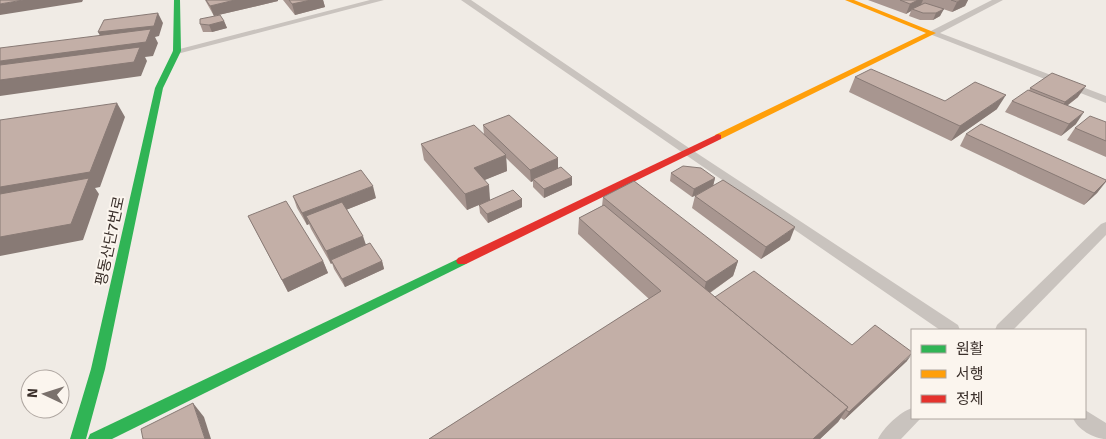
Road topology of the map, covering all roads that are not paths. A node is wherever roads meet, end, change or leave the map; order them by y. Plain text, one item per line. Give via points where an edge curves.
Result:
1 (177, 0) edge
2 (380, 0) edge
3 (466, 0) edge
4 (848, 0) edge
5 (999, 0) edge
6 (932, 33) junction
7 (177, 51) junction
8 (1106, 100) edge
9 (685, 151) junction
10 (1106, 227) edge
11 (951, 329) edge
12 (1003, 329) edge
13 (911, 417) edge
14 (1084, 419) edge
15 (1106, 434) edge
16 (78, 439) edge
17 (96, 439) edge
18 (888, 439) edge

1 - 7 street, 평동산단7번로
2 - 7 street
3 - 9 street
4 - 6 street
5 - 6 street
6 - 8 street
6 - 9 street
7 - 16 street, 평동산단7번로 via 159,88 98,369
9 - 11 street
9 - 17 street
10 - 12 street
13 - 18 street
14 - 15 street

